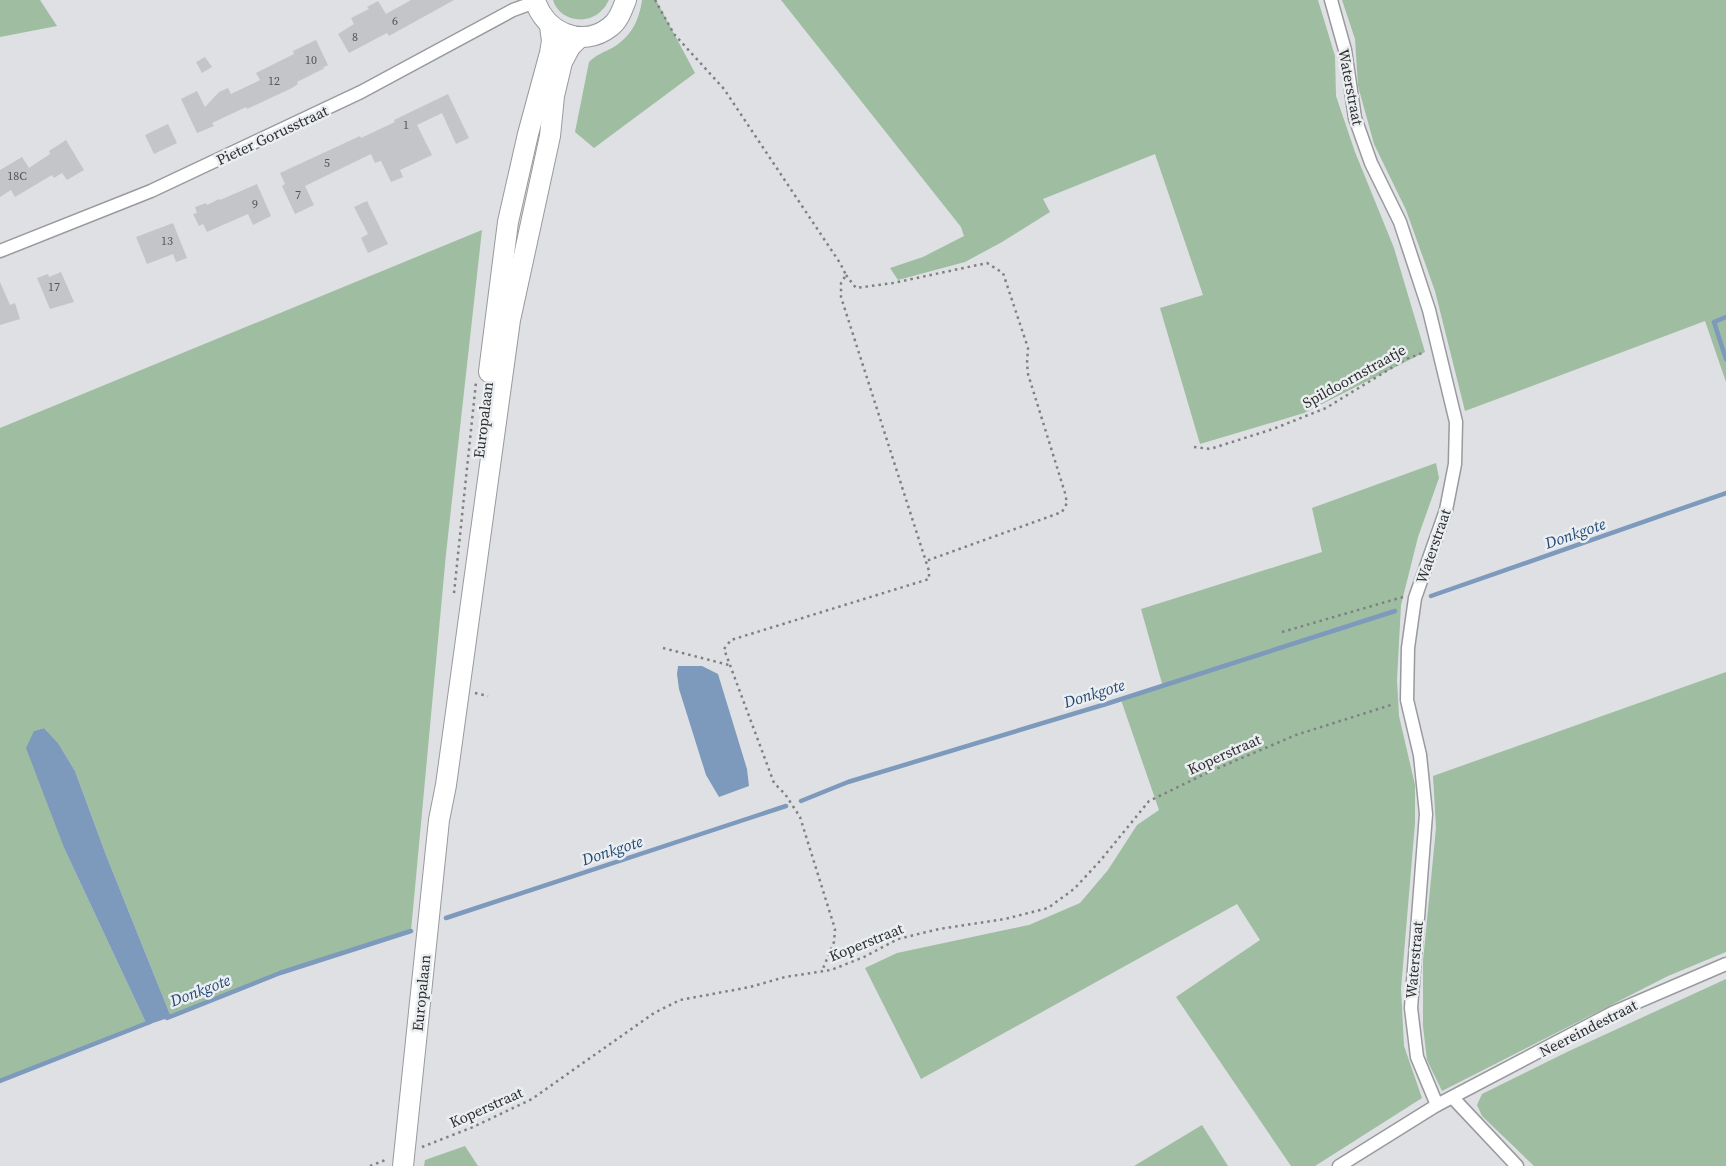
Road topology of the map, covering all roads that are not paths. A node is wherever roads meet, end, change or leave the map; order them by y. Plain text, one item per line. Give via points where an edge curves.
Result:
1 (626, 0) edge
2 (1331, 0) edge
3 (535, 1) edge
4 (550, 26) junction
5 (580, 37) junction
6 (0, 251) edge
7 (439, 820) junction
8 (1726, 964) edge
9 (1453, 1098) junction
10 (1437, 1105) junction
11 (404, 1160) edge
12 (1339, 1166) edge
13 (1517, 1166) edge

1 - 5 main road via 621,14 610,27
2 - 10 street, Waterstraat via 1345,50 1354,118 1371,163 1400,222 1428,310 1456,422 1455,464 1446,510 1416,593 1408,648 1407,700 1420,755 1426,814 1411,1008 1417,1057
3 - 4 main road
3 - 6 street, Pieter Gorusstraat via 361,92 151,191
4 - 5 main road via 564,34
4 - 7 main road, Europalaan via 550,54 508,222 439,785
5 - 7 main road, Europalaan via 562,62 550,136 510,320
7 - 11 main road, Europalaan
8 - 9 street, Neereindestraat via 1612,1013
9 - 10 street, Neereindestraat
9 - 13 street
10 - 12 street, Neereindestraat

